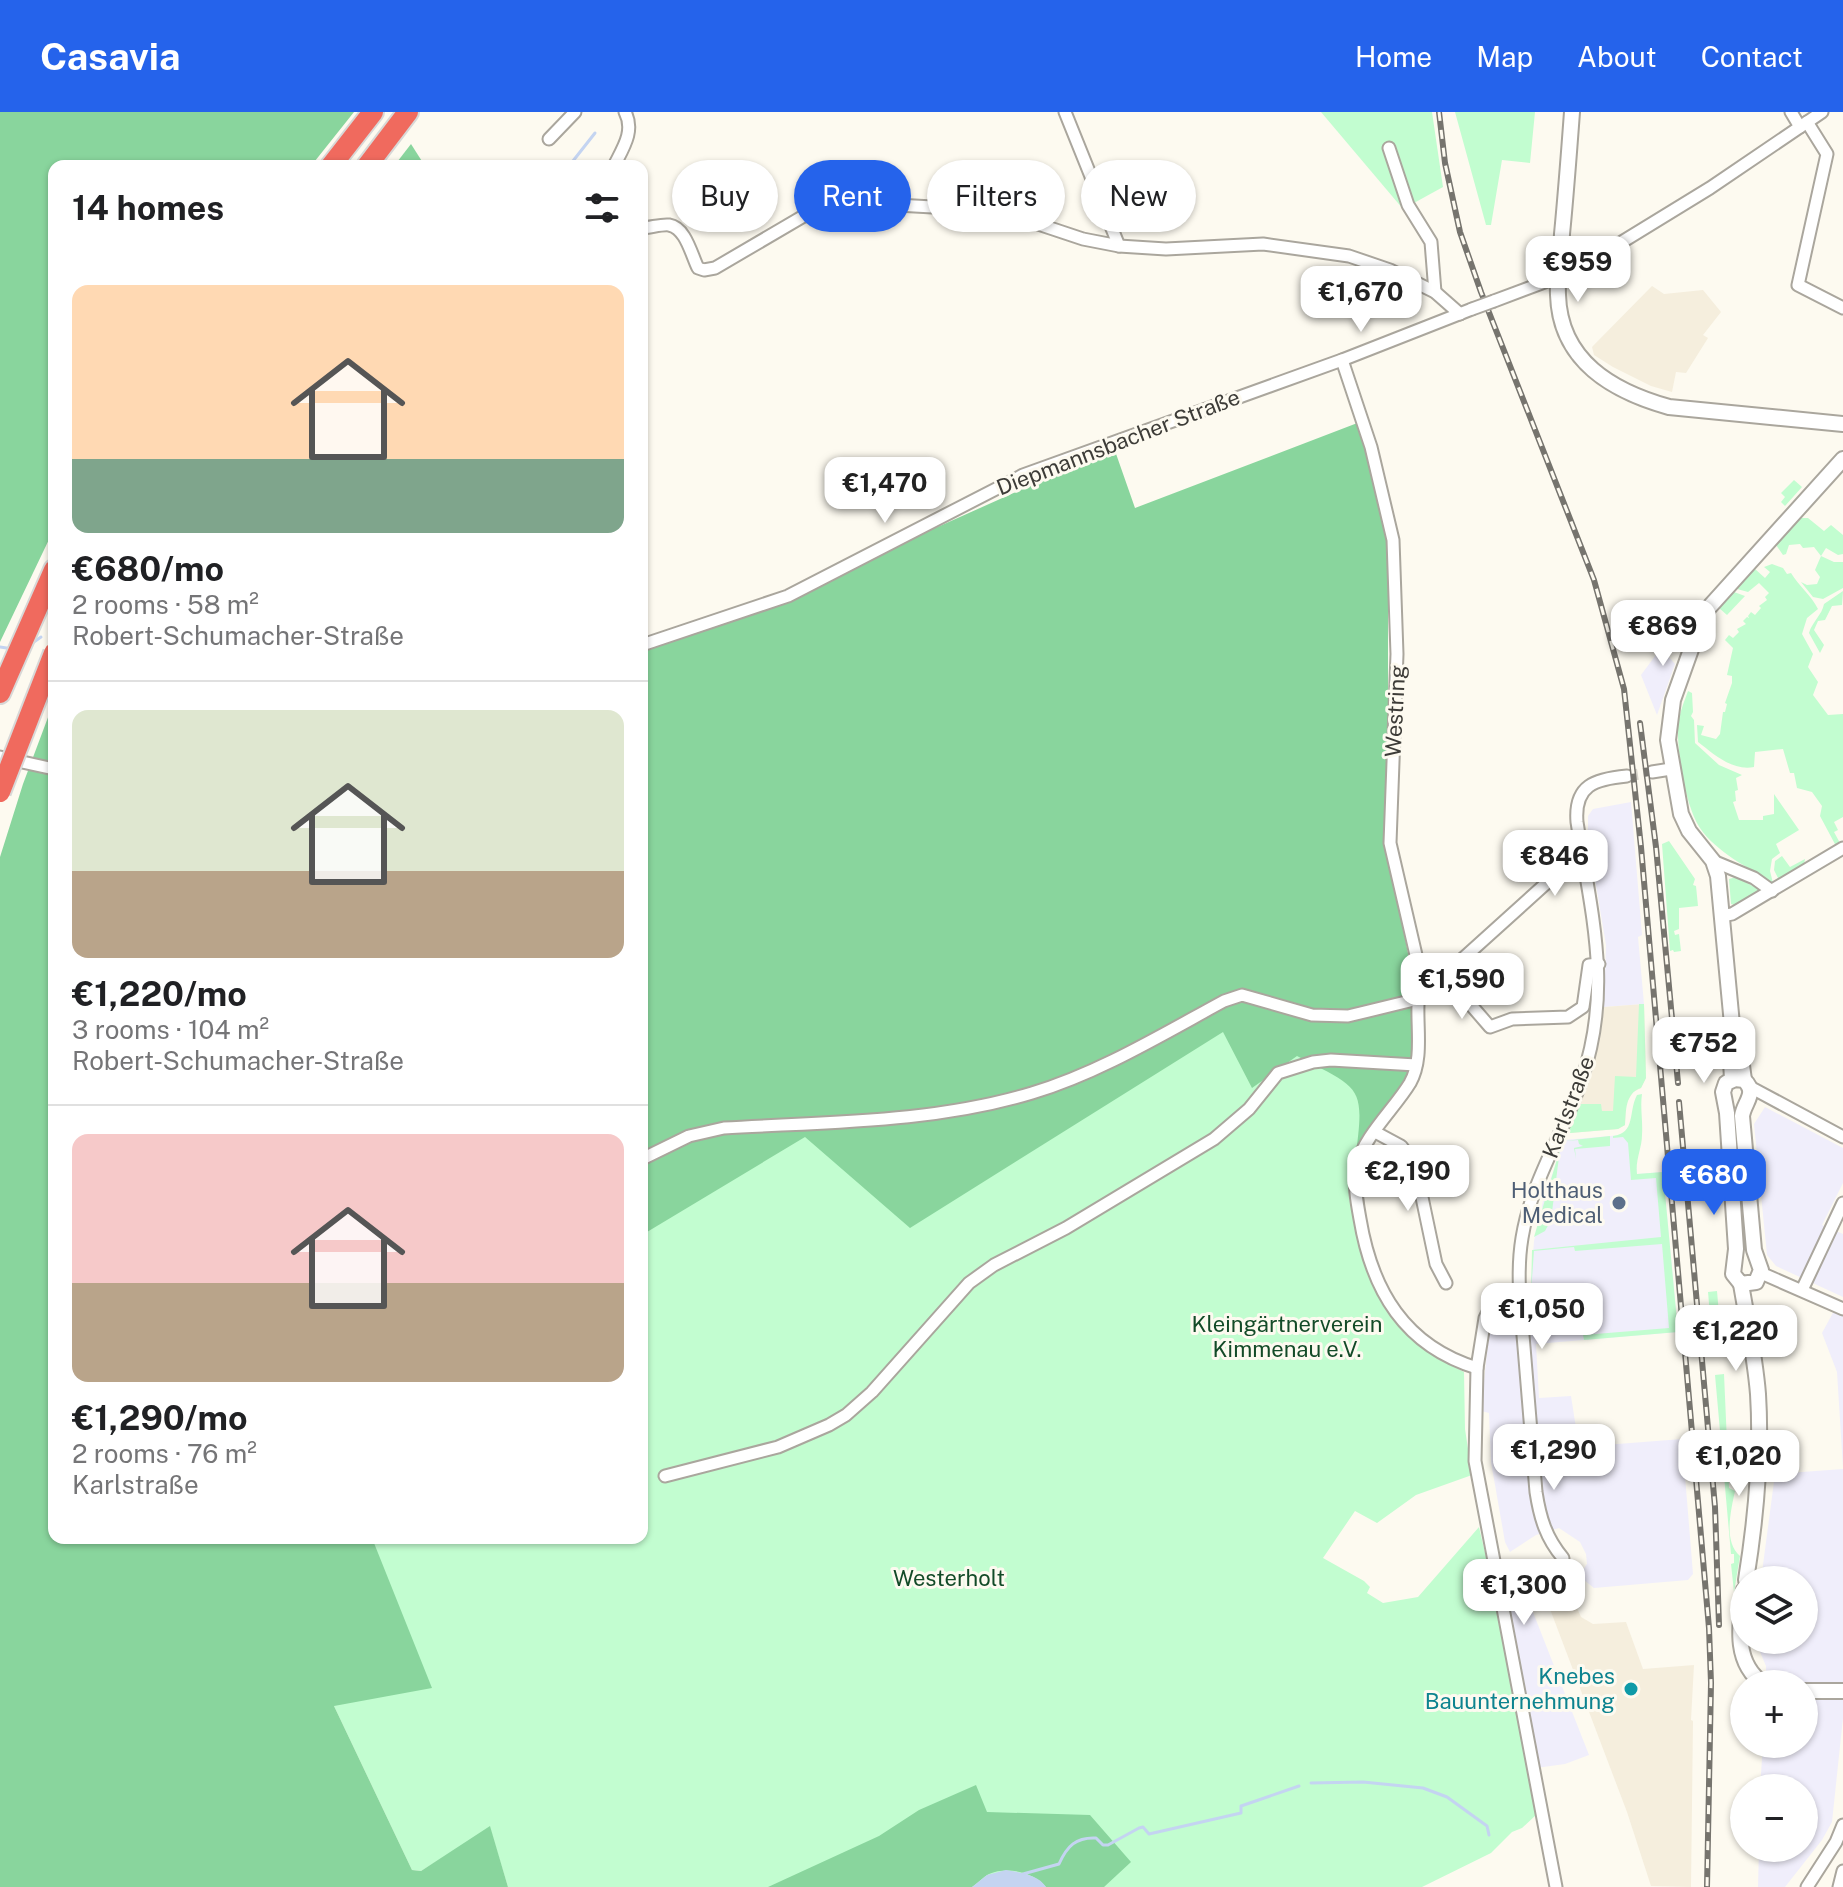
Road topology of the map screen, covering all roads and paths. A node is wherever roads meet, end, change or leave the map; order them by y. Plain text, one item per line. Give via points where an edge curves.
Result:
1 (373, 112) edge
2 (408, 112) edge
3 (575, 112) edge
4 (625, 112) edge
5 (1065, 112) edge
6 (1572, 112) edge
7 (1791, 112) edge
8 (1822, 112) edge
9 (1804, 124) junction
10 (549, 139) dead end
11 (1389, 148) dead end
12 (336, 160) edge
13 (372, 160) edge
14 (617, 160) edge
15 (648, 227) edge
16 (1119, 246) junction
17 (1560, 259) junction
18 (1558, 277) junction
19 (1435, 292) junction
20 (1843, 308) edge
21 (1464, 312) junction
22 (1342, 360) junction
23 (1843, 424) edge
24 (1843, 459) edge
25 (48, 584) edge
26 (648, 643) edge
27 (48, 668) edge
28 (0, 693) edge
29 (0, 757) edge
30 (48, 768) edge
31 (1671, 769) junction
32 (1652, 772) tunnel mouth
33 (1627, 776) tunnel mouth
34 (0, 792) edge
35 (1843, 848) edge
36 (1582, 851) junction
37 (1713, 861) junction
38 (1772, 891) junction
39 (1722, 916) junction
40 (1599, 964) junction
41 (1445, 975) junction
42 (1418, 999) junction
43 (1416, 1065) junction
44 (1742, 1082) junction
45 (1375, 1132) junction
46 (1843, 1137) edge
47 (648, 1156) edge
48 (1843, 1203) edge
49 (1751, 1280) junction
50 (1446, 1283) dead end
51 (1802, 1290) junction
52 (1520, 1295) junction
53 (1843, 1309) edge
54 (1477, 1368) junction
55 (665, 1476) dead end
56 (1563, 1558) dead end
57 (1748, 1566) edge
58 (1818, 1691) edge
59 (1843, 1691) edge
60 (1843, 1825) edge
61 (1839, 1844) edge
62 (1843, 1871) edge
63 (1556, 1887) edge
64 (1807, 1887) edge
65 (1839, 1887) edge

1 - 12 highway
2 - 13 highway
3 - 10 street
4 - 14 street via 629,133
5 - 16 street
6 - 17 street
7 - 9 street
8 - 9 street
9 - 17 street via 1617,245 1584,258
9 - 20 street via 1827,154 1798,285
11 - 19 street via 1408,205 1431,242
15 - 16 street via 677,228 704,270 815,211 861,203 995,211
16 - 19 street via 1252,244 1318,251 1367,261
17 - 18 street
18 - 21 street, Diepmannsbacher Straße, bridge
18 - 23 street via 1558,305 1578,357 1619,387 1669,407
19 - 21 street
21 - 22 street, Diepmannsbacher Straße
22 - 26 street, Diepmannsbacher Straße via 1023,475 788,596
22 - 42 street, Westring via 1379,477 1395,555 1390,843 1422,981
24 - 31 street via 1704,613 1669,716
25 - 28 highway
27 - 34 highway, bridge
29 - 30 street
31 - 32 street
31 - 37 street via 1685,826
33 - 36 street, Karlstraße via 1595,782 1578,799
35 - 38 street
36 - 40 street, Karlstraße
36 - 41 street
37 - 38 street
37 - 39 street
38 - 39 street
39 - 44 street via 1730,1043
40 - 41 street via 1589,965 1583,1007 1573,1016 1512,1019 1490,1027
40 - 52 street, Karlstraße via 1582,1079 1527,1217
41 - 42 street
42 - 43 street, Westring
42 - 47 street via 1348,1016 1321,1016 1242,995 1075,1078 1030,1094 916,1116 714,1129
43 - 45 street via 1409,1085
43 - 55 street via 1331,1060 1278,1073 1249,1109 1214,1139 969,1283 846,1415 778,1447
44 - 46 street
44 - 49 street via 1751,1096 1742,1116 1754,1250
44 - 49 street via 1726,1083 1723,1092 1736,1249 1733,1274
45 - 50 street via 1401,1146 1415,1164 1436,1264
45 - 54 street via 1356,1173 1360,1222 1376,1276 1398,1318 1413,1334
48 - 51 street
49 - 51 street
49 - 57 street via 1760,1459
51 - 53 street
52 - 54 street via 1491,1306
52 - 56 street, Karlstraße via 1540,1518
54 - 63 street via 1477,1477
58 - 59 street
60 - 61 street
61 - 64 street
62 - 65 street

